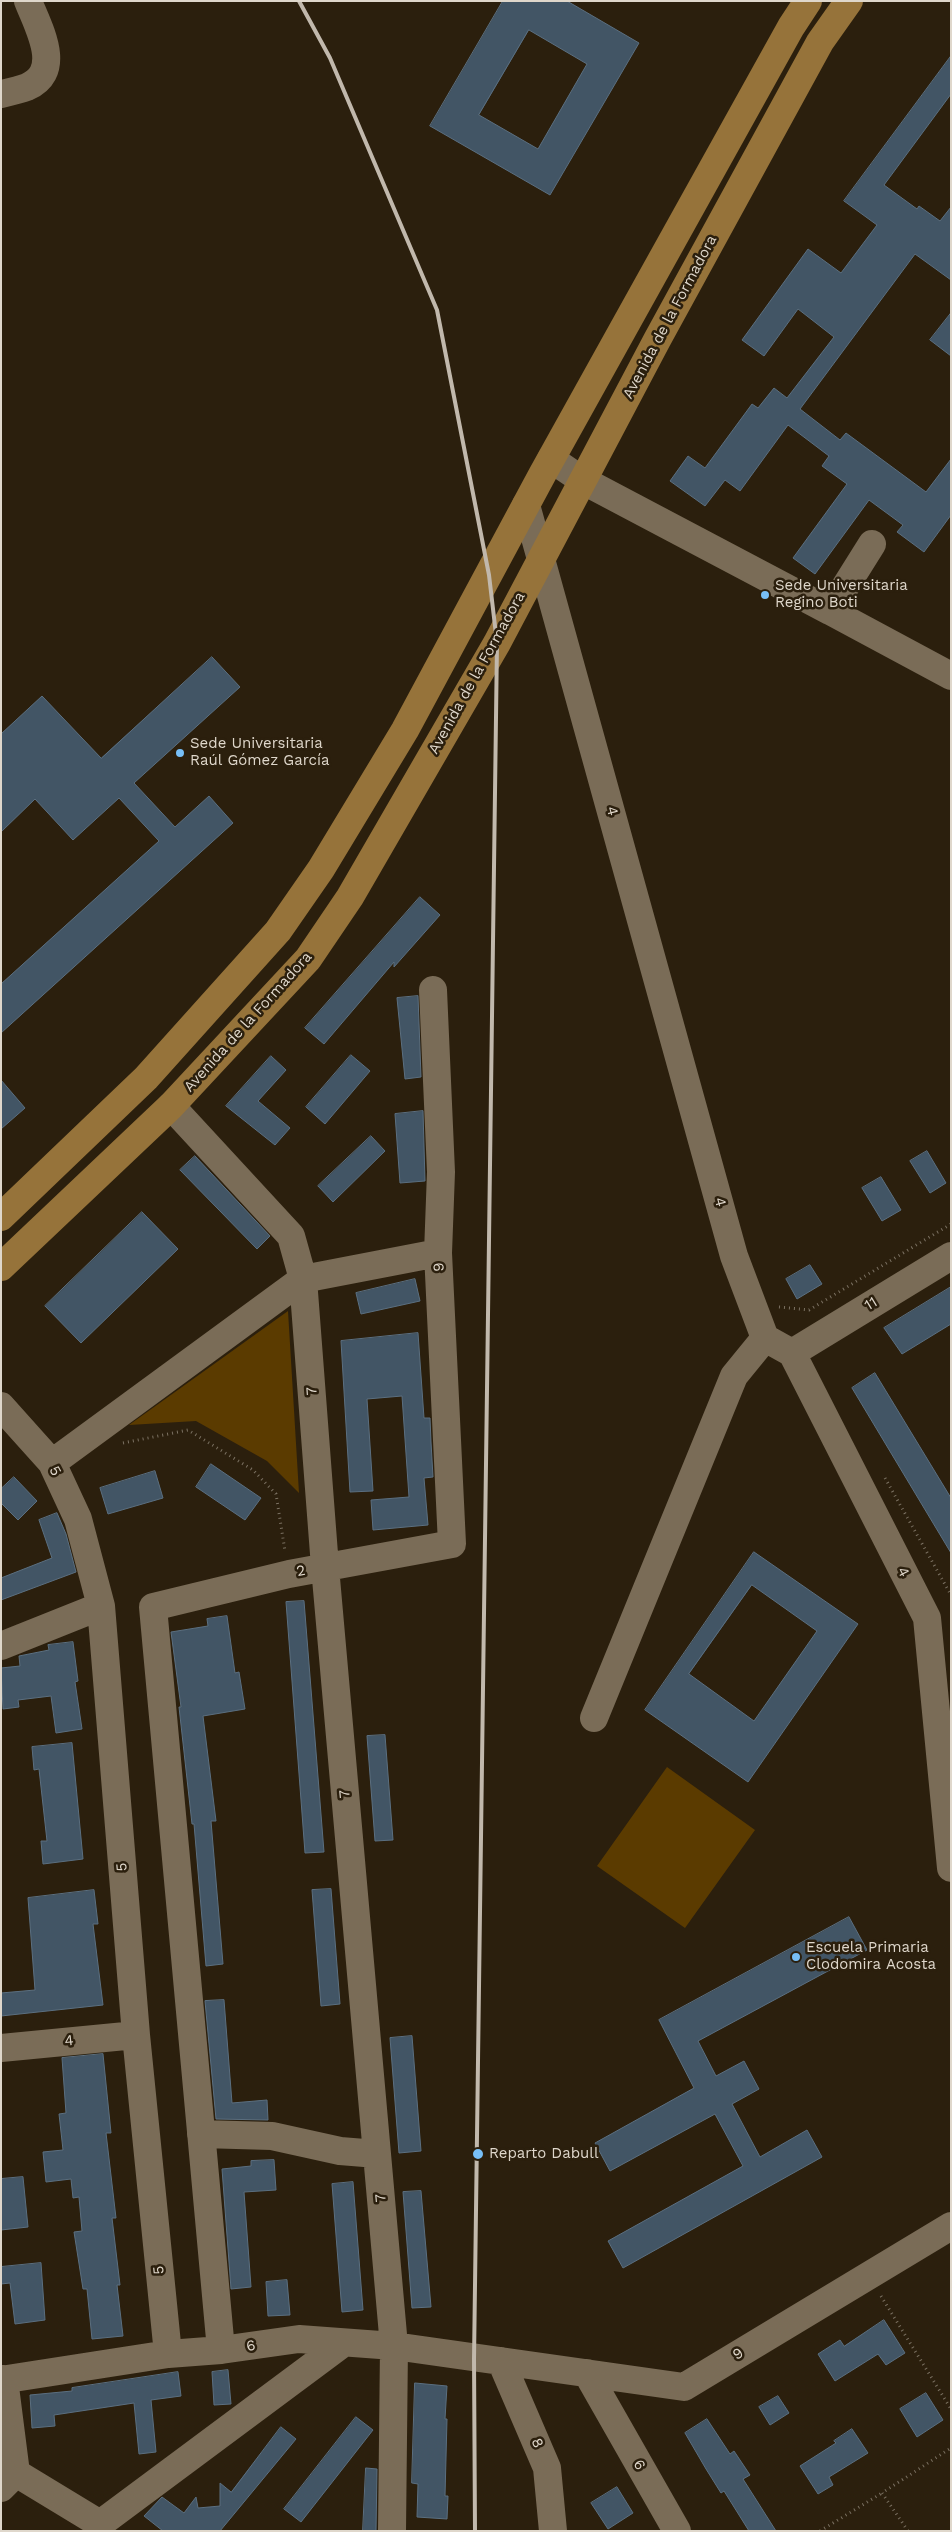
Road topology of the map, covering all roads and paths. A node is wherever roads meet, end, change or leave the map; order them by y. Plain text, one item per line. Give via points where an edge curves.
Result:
1 (28, 1) edge
2 (808, 1) edge
3 (849, 1) edge
4 (1, 94) edge
5 (551, 459) junction
6 (582, 480) junction
7 (526, 505) junction
8 (872, 544) dead end
9 (541, 556) junction
10 (830, 611) junction
11 (951, 676) edge
12 (433, 990) dead end
13 (171, 1106) junction
14 (1, 1217) edge
15 (951, 1224) edge
16 (438, 1253) junction
17 (951, 1256) edge
18 (1, 1267) edge
19 (303, 1279) junction
20 (779, 1307) dead end
21 (765, 1338) junction
22 (792, 1353) junction
23 (1, 1406) edge
24 (121, 1443) dead end
25 (52, 1463) junction
26 (885, 1477) dead end
27 (452, 1544) joint
28 (325, 1567) junction
29 (289, 1574) junction
30 (951, 1595) edge
31 (101, 1606) junction
32 (1, 1646) edge
33 (594, 1718) dead end
34 (951, 1868) edge
35 (136, 2034) junction
36 (1, 2048) edge
37 (201, 2134) junction
38 (377, 2154) junction
39 (951, 2226) edge
40 (867, 2274) junction
41 (342, 2344) junction
42 (394, 2346) junction
43 (221, 2350) junction
44 (168, 2354) junction
45 (501, 2361) junction
46 (587, 2373) junction
47 (2, 2379) edge
48 (951, 2409) edge
49 (951, 2448) edge
50 (8, 2480) edge
51 (882, 2493) junction
52 (100, 2527) edge
53 (392, 2531) edge
54 (553, 2531) edge
55 (677, 2531) edge
56 (820, 2531) edge
57 (908, 2531) edge

1 - 4 street via 48,54 40,78 28,86
2 - 5 main road
3 - 6 main road, Avenida de la Formadora via 820,42
5 - 6 street
5 - 7 main road
6 - 9 main road, Avenida de la Formadora
6 - 10 street
7 - 9 street, 4
7 - 14 main road via 405,730 278,931 146,1078
8 - 10 street
9 - 13 main road, Avenida de la Formadora via 497,643 350,897 308,959
9 - 21 street, 4 via 734,1256
10 - 11 street
12 - 16 street, 9 via 441,1172
13 - 18 main road, Avenida de la Formadora
13 - 19 street, 7 via 291,1236
15 - 20 path via 809,1310
16 - 19 street
16 - 27 street, 9
17 - 22 street, 11
19 - 25 street
19 - 28 street, 7
21 - 22 street
21 - 33 street via 734,1376
22 - 34 street, 4 via 927,1618
23 - 25 street, 5
24 - 29 path via 188,1430 253,1470 276,1494
25 - 31 street, 5 via 78,1519
26 - 30 path
27 - 28 street, 2
28 - 29 street, 2
28 - 38 street, 7
29 - 37 street, 2 via 153,1607
31 - 32 street
31 - 35 street, 5
35 - 36 street, 4
35 - 44 street, 5
37 - 38 street via 272,2136 340,2152
37 - 43 street
38 - 42 street, 7
39 - 40 street, 9
40 - 46 street, 9 via 684,2387
40 - 48 path
41 - 42 street, 6
41 - 43 street, 6 via 299,2340
41 - 52 street
42 - 45 street, 6
42 - 53 street, 7
43 - 44 street, 6
44 - 47 street, 6
45 - 46 street, 9
45 - 54 street, 8 via 547,2468
46 - 55 street, 6
47 - 50 street
49 - 51 path
50 - 52 street
51 - 56 path
51 - 57 path

